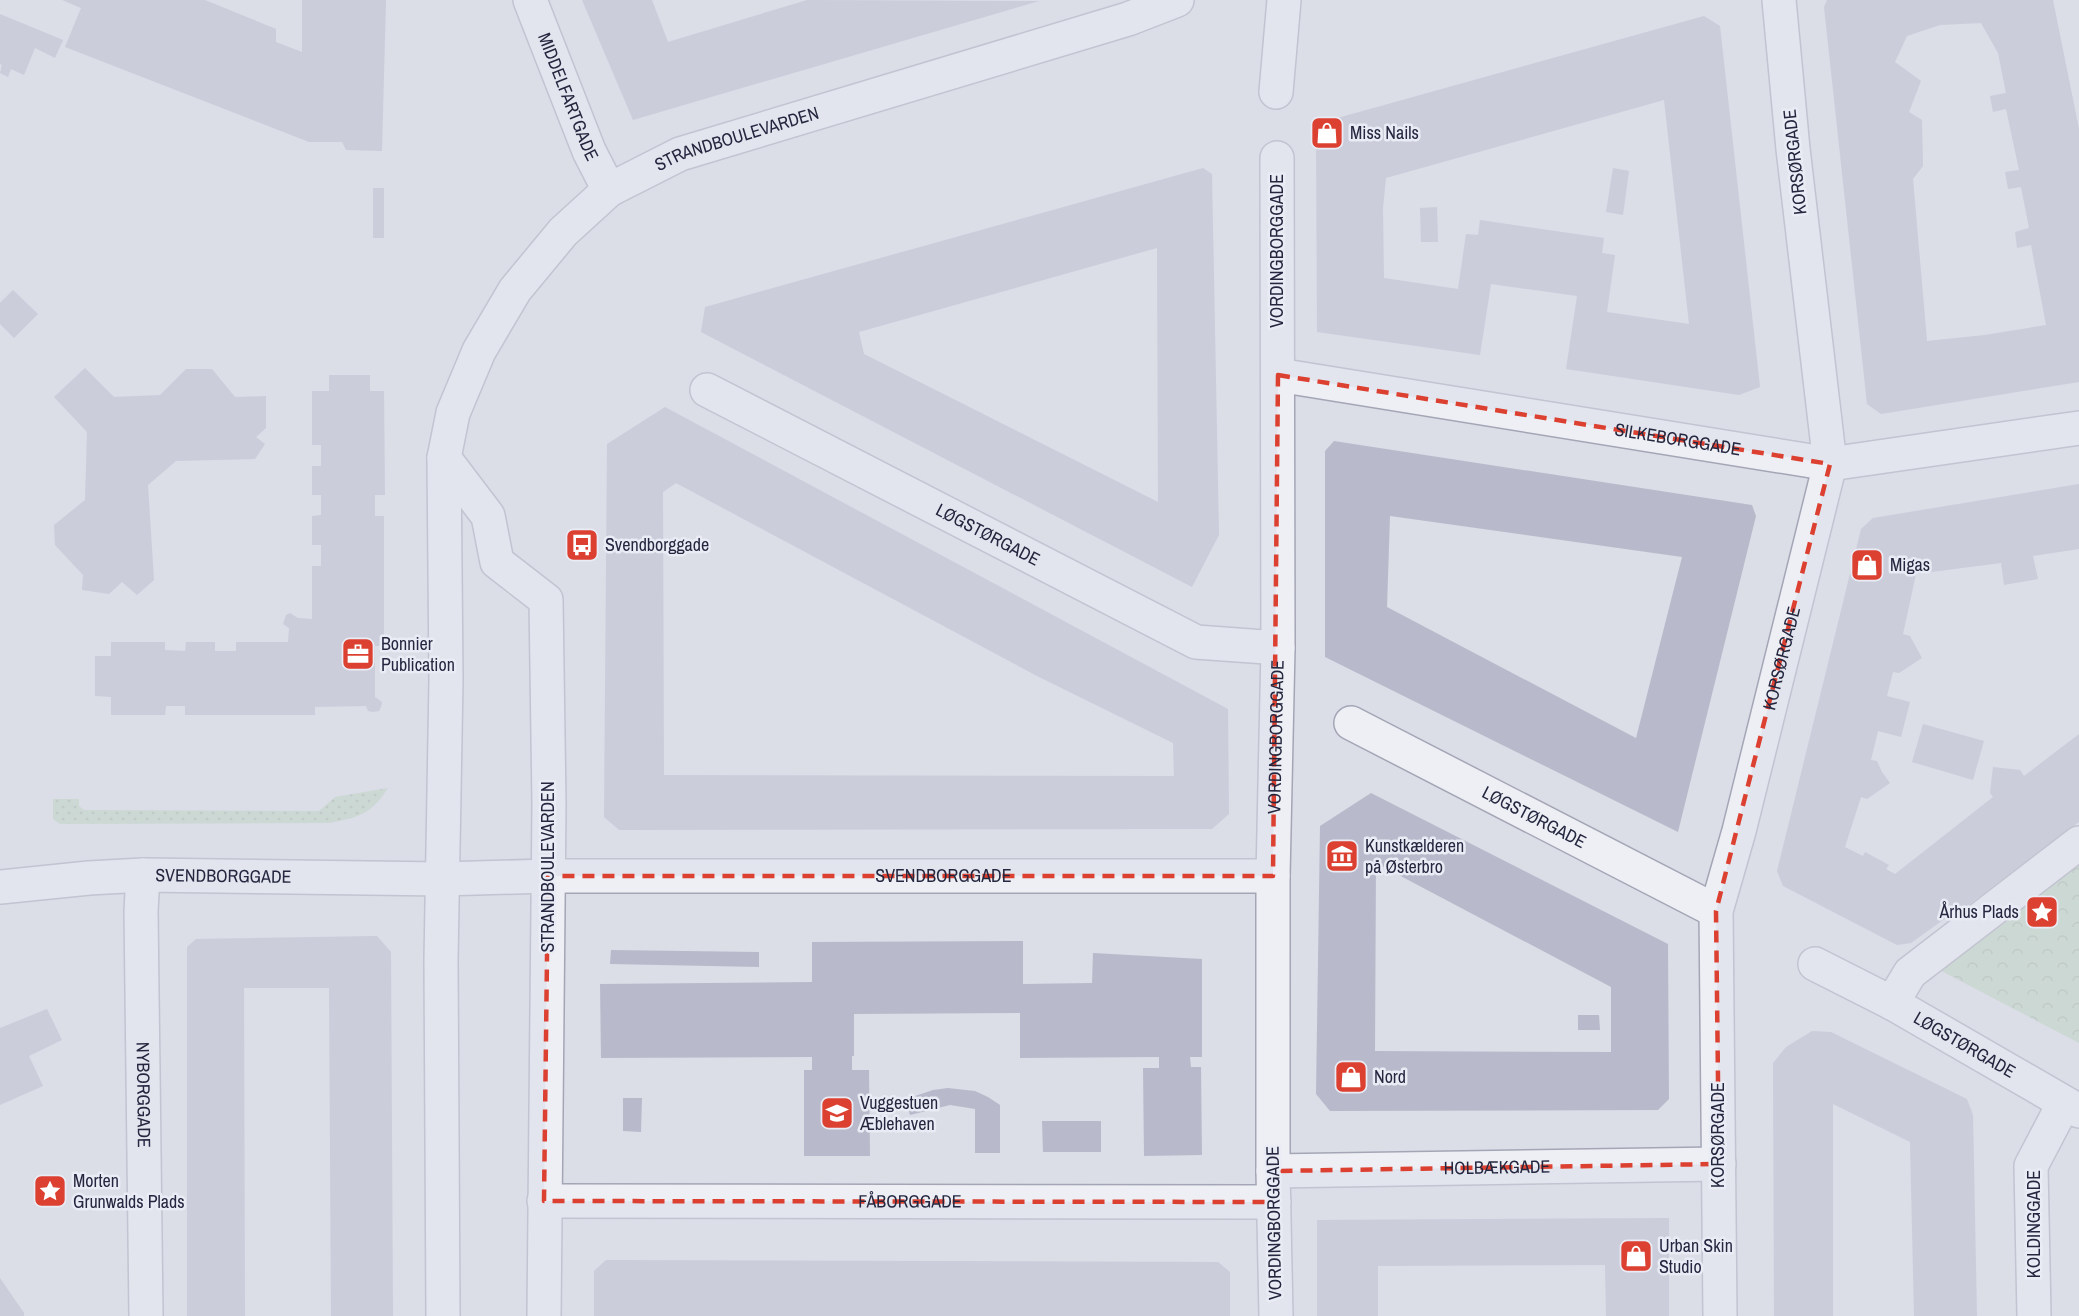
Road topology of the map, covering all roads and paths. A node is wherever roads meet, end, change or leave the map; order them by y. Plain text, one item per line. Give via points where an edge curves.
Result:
1 (530, 0) edge
2 (1177, 0) edge
3 (1284, 0) edge
4 (1779, 0) edge
5 (1276, 92) dead end
6 (1277, 158) dead end
7 (609, 190) junction
8 (1278, 375) junction
9 (707, 390) dead end
10 (2079, 428) edge
11 (444, 458) junction
12 (1830, 464) junction
13 (1278, 648) junction
14 (1351, 723) dead end
15 (2079, 843) edge
16 (143, 875) junction
17 (548, 876) junction
18 (1273, 876) junction
19 (442, 879) junction
20 (0, 887) edge
21 (1716, 911) junction
22 (1815, 964) dead end
23 (1892, 1003) junction
24 (2072, 1107) edge
25 (1719, 1164) junction
26 (1274, 1187) junction
27 (544, 1201) junction
28 (146, 1316) edge
29 (443, 1316) edge
30 (544, 1316) edge
31 (1276, 1316) edge
32 (1720, 1316) edge
33 (2034, 1316) edge

1 - 7 street, MIDDELFARTGADE via 589,151
2 - 7 street, STRANDBOULEVARDEN via 1117,23 680,153
3 - 5 street
4 - 12 street, KORSØRGADE
6 - 8 street, VORDINGBORGGADE
7 - 11 street, STRANDBOULEVARDEN via 563,232 515,290 479,351 453,413
8 - 12 street, SILKEBORGGADE
8 - 13 street, VORDINGBORGGADE
9 - 13 street, LØGSTØRGADE via 1196,642
10 - 12 street, SILKEBORGGADE
11 - 17 street, STRANDBOULEVARDEN via 488,516 497,562 546,600
11 - 19 street, STRANDBOULEVARDEN via 446,680
12 - 21 street, KORSØRGADE
13 - 18 street, VORDINGBORGGADE
14 - 21 street, LØGSTØRGADE
15 - 23 street via 1910,973
16 - 19 street, SVENDBORGGADE
16 - 20 street, SVENDBORGGADE
16 - 28 street, NYBORGGADE
17 - 18 street, SVENDBORGGADE
17 - 19 street, SVENDBORGGADE
17 - 27 street, STRANDBOULEVARDEN
18 - 26 street, VORDINGBORGGADE
19 - 29 street, STRANDBOULEVARDEN
21 - 25 street, KORSØRGADE
22 - 23 street, LØGSTØRGADE
23 - 24 street, LØGSTØRGADE
24 - 33 street, KOLDINGGADE via 2031,1166
25 - 26 street, HOLBÆKGADE
25 - 32 street, KORSØRGADE
26 - 27 street, FÅBORGGADE
26 - 31 street, VORDINGBORGGADE
27 - 30 street, STRANDBOULEVARDEN

